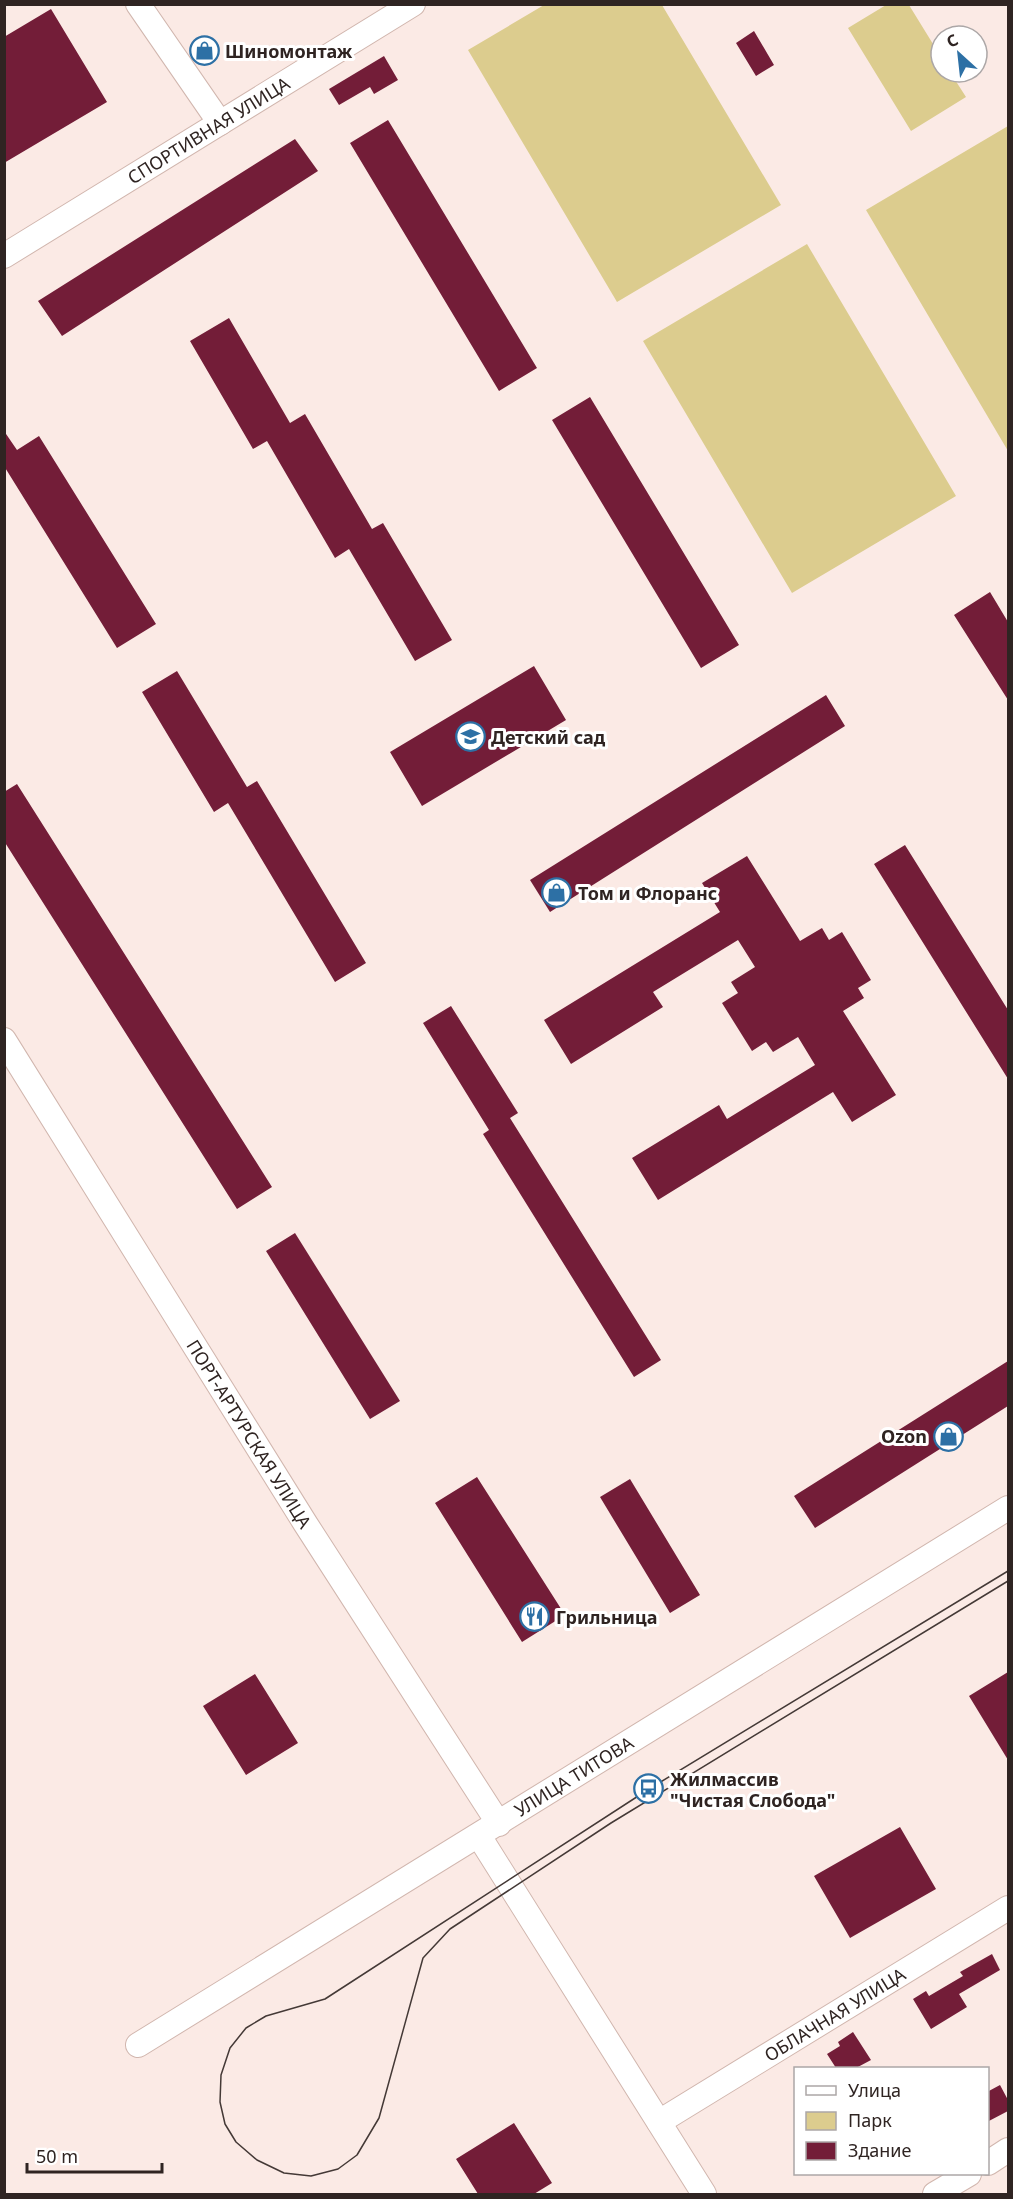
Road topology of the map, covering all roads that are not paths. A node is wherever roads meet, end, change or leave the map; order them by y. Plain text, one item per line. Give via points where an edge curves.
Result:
1 (138, 4) edge
2 (413, 4) edge
3 (220, 123) junction
4 (4, 256) edge
5 (4, 1040) edge
6 (1008, 1508) edge
7 (489, 1830) junction
8 (1008, 1908) edge
9 (138, 2045) dead end
10 (659, 2122) junction
11 (1008, 2150) edge
12 (989, 2162) edge
13 (967, 2175) edge
14 (704, 2194) edge
15 (935, 2194) edge

1 - 3 street
2 - 3 street, СПОРТИВНАЯ УЛИЦА
3 - 4 street, СПОРТИВНАЯ УЛИЦА
5 - 7 street, ПОРТ-АРТУРСКАЯ УЛИЦА via 311,1532
6 - 7 street, УЛИЦА ТИТОВА
7 - 9 street, УЛИЦА ТИТОВА
7 - 10 street, ПОРТ-АРТУРСКАЯ УЛИЦА
8 - 10 street, ОБЛАЧНАЯ УЛИЦА
10 - 14 street, ПОРТ-АРТУРСКАЯ УЛИЦА
11 - 12 street
13 - 15 street

